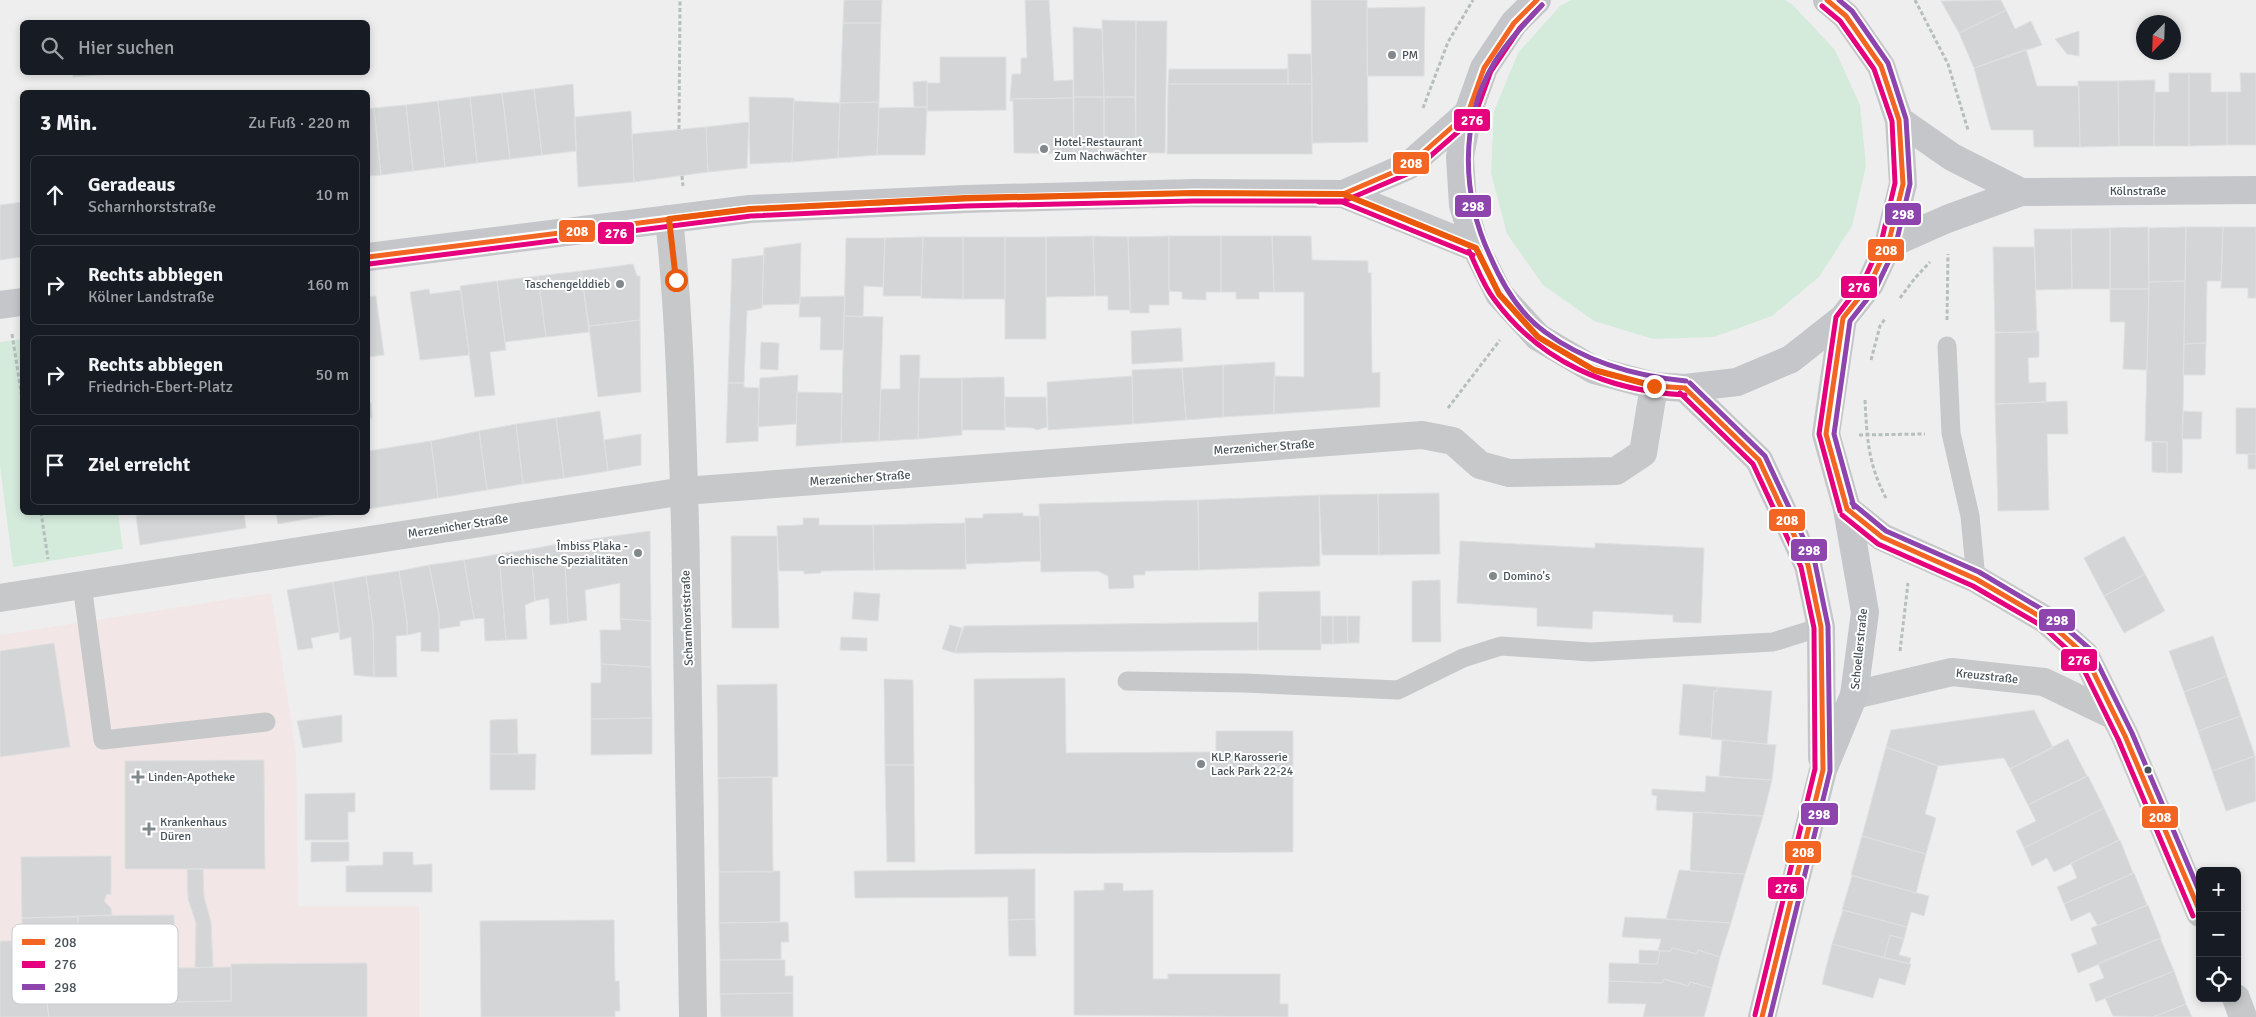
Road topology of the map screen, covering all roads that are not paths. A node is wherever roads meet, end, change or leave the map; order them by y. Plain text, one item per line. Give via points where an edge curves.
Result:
1 (1537, 0) edge
2 (1827, 0) edge
3 (1468, 112) junction
4 (1899, 120) junction
5 (2256, 190) edge
6 (2021, 192) junction
7 (1343, 194) junction
8 (669, 219) junction
9 (1888, 245) junction
10 (1476, 248) junction
11 (370, 257) edge
12 (1843, 318) junction
13 (1946, 346) dead end
14 (1654, 386) junction
15 (1685, 388) junction
16 (684, 491) junction
17 (1847, 509) junction
18 (1976, 579) junction
19 (82, 585) junction
20 (0, 598) edge
21 (1821, 627) junction
22 (1127, 681) dead end
23 (1854, 695) junction
24 (2115, 716) junction
25 (266, 722) dead end
26 (1823, 770) junction
27 (2199, 912) edge
28 (2238, 1002) edge
29 (694, 1017) edge
30 (1762, 1017) edge
31 (2244, 1017) edge

1 - 3 main road via 1514,23 1484,68
2 - 4 main road via 1846,16 1881,66
3 - 7 main road via 1408,166
3 - 10 main road via 1460,157 1462,205
4 - 6 main road, Kölnstraße via 1952,157
4 - 9 main road via 1903,184
5 - 6 main road, Kölnstraße
6 - 9 main road, Kölnstraße
7 - 8 main road via 1194,193 965,198 750,209
7 - 10 main road
8 - 11 main road
8 - 16 street, Scharnhorststraße via 676,280
9 - 12 main road via 1870,284
10 - 14 main road via 1499,294 1538,337 1594,370
12 - 15 main road via 1791,360 1737,382
12 - 17 main road, Schoellerstraße via 1826,434
13 - 18 lane via 1951,434 1970,516
14 - 15 main road
14 - 16 street, Merzenicher Straße via 1643,453 1616,471 1509,473 1480,465 1453,441 1416,436
15 - 21 main road, Schoellerstraße via 1759,460 1808,565
16 - 19 street, Merzenicher Straße
16 - 29 street, Scharnhorststraße
17 - 18 street via 1882,537
17 - 23 main road, Schoellerstraße via 1866,612
18 - 24 street via 2046,620 2085,655
19 - 20 street, Merzenicher Straße
19 - 25 lane via 102,740
21 - 22 lane via 1772,642 1591,652 1501,646 1463,658 1398,690
21 - 26 main road, Schoellerstraße
23 - 24 street, Kreuzstraße via 1952,672 2044,682
23 - 26 main road, Schoellerstraße
24 - 27 street
26 - 30 main road, Schoellerstraße
28 - 31 street

